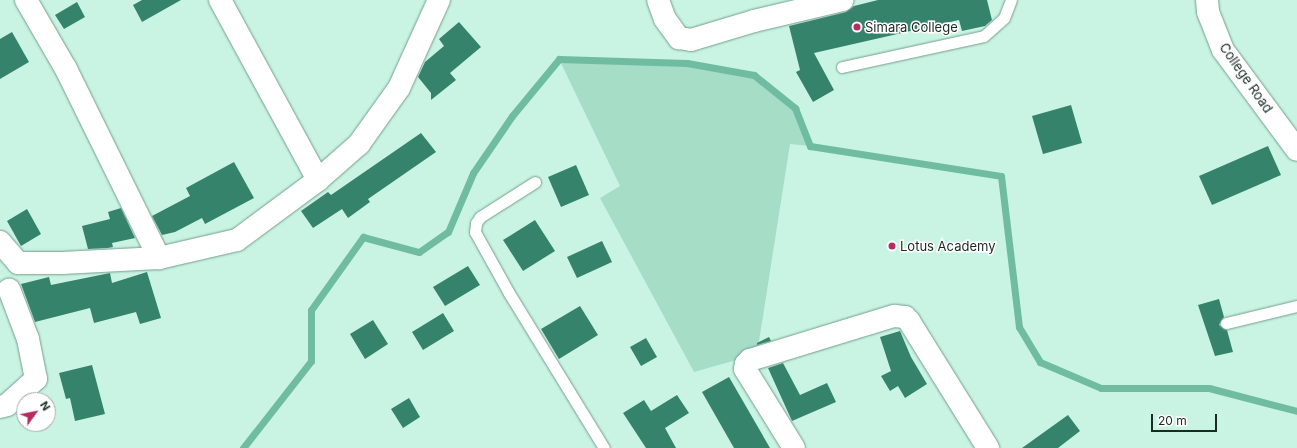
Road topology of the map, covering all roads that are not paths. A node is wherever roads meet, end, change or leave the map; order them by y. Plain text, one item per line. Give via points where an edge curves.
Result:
1 (26, 0) edge
2 (220, 0) edge
3 (439, 0) edge
4 (658, 0) edge
5 (843, 0) edge
6 (1011, 0) edge
7 (1207, 0) edge
8 (842, 67) dead end
9 (1297, 150) edge
10 (318, 180) junction
11 (535, 182) dead end
12 (0, 242) edge
13 (159, 258) junction
14 (18, 263) junction
15 (5, 292) edge
16 (1297, 306) edge
17 (1226, 323) dead end
18 (0, 407) edge
19 (604, 448) edge
20 (794, 448) edge
21 (988, 448) edge

1 - 13 street via 66,70
2 - 10 street
3 - 10 street via 399,88 360,144
4 - 5 street via 665,19 679,38 691,40 754,21
6 - 8 lane via 1004,18 984,36
7 - 9 street, College Road via 1208,12 1223,50
10 - 13 street via 237,240
11 - 19 lane via 480,218 476,223 475,232 509,293
12 - 14 street
13 - 14 street via 105,262
14 - 15 street
15 - 18 street via 28,340 36,379 7,405
16 - 17 lane
20 - 21 street via 744,369 746,364 750,360 894,316 904,317 909,321

